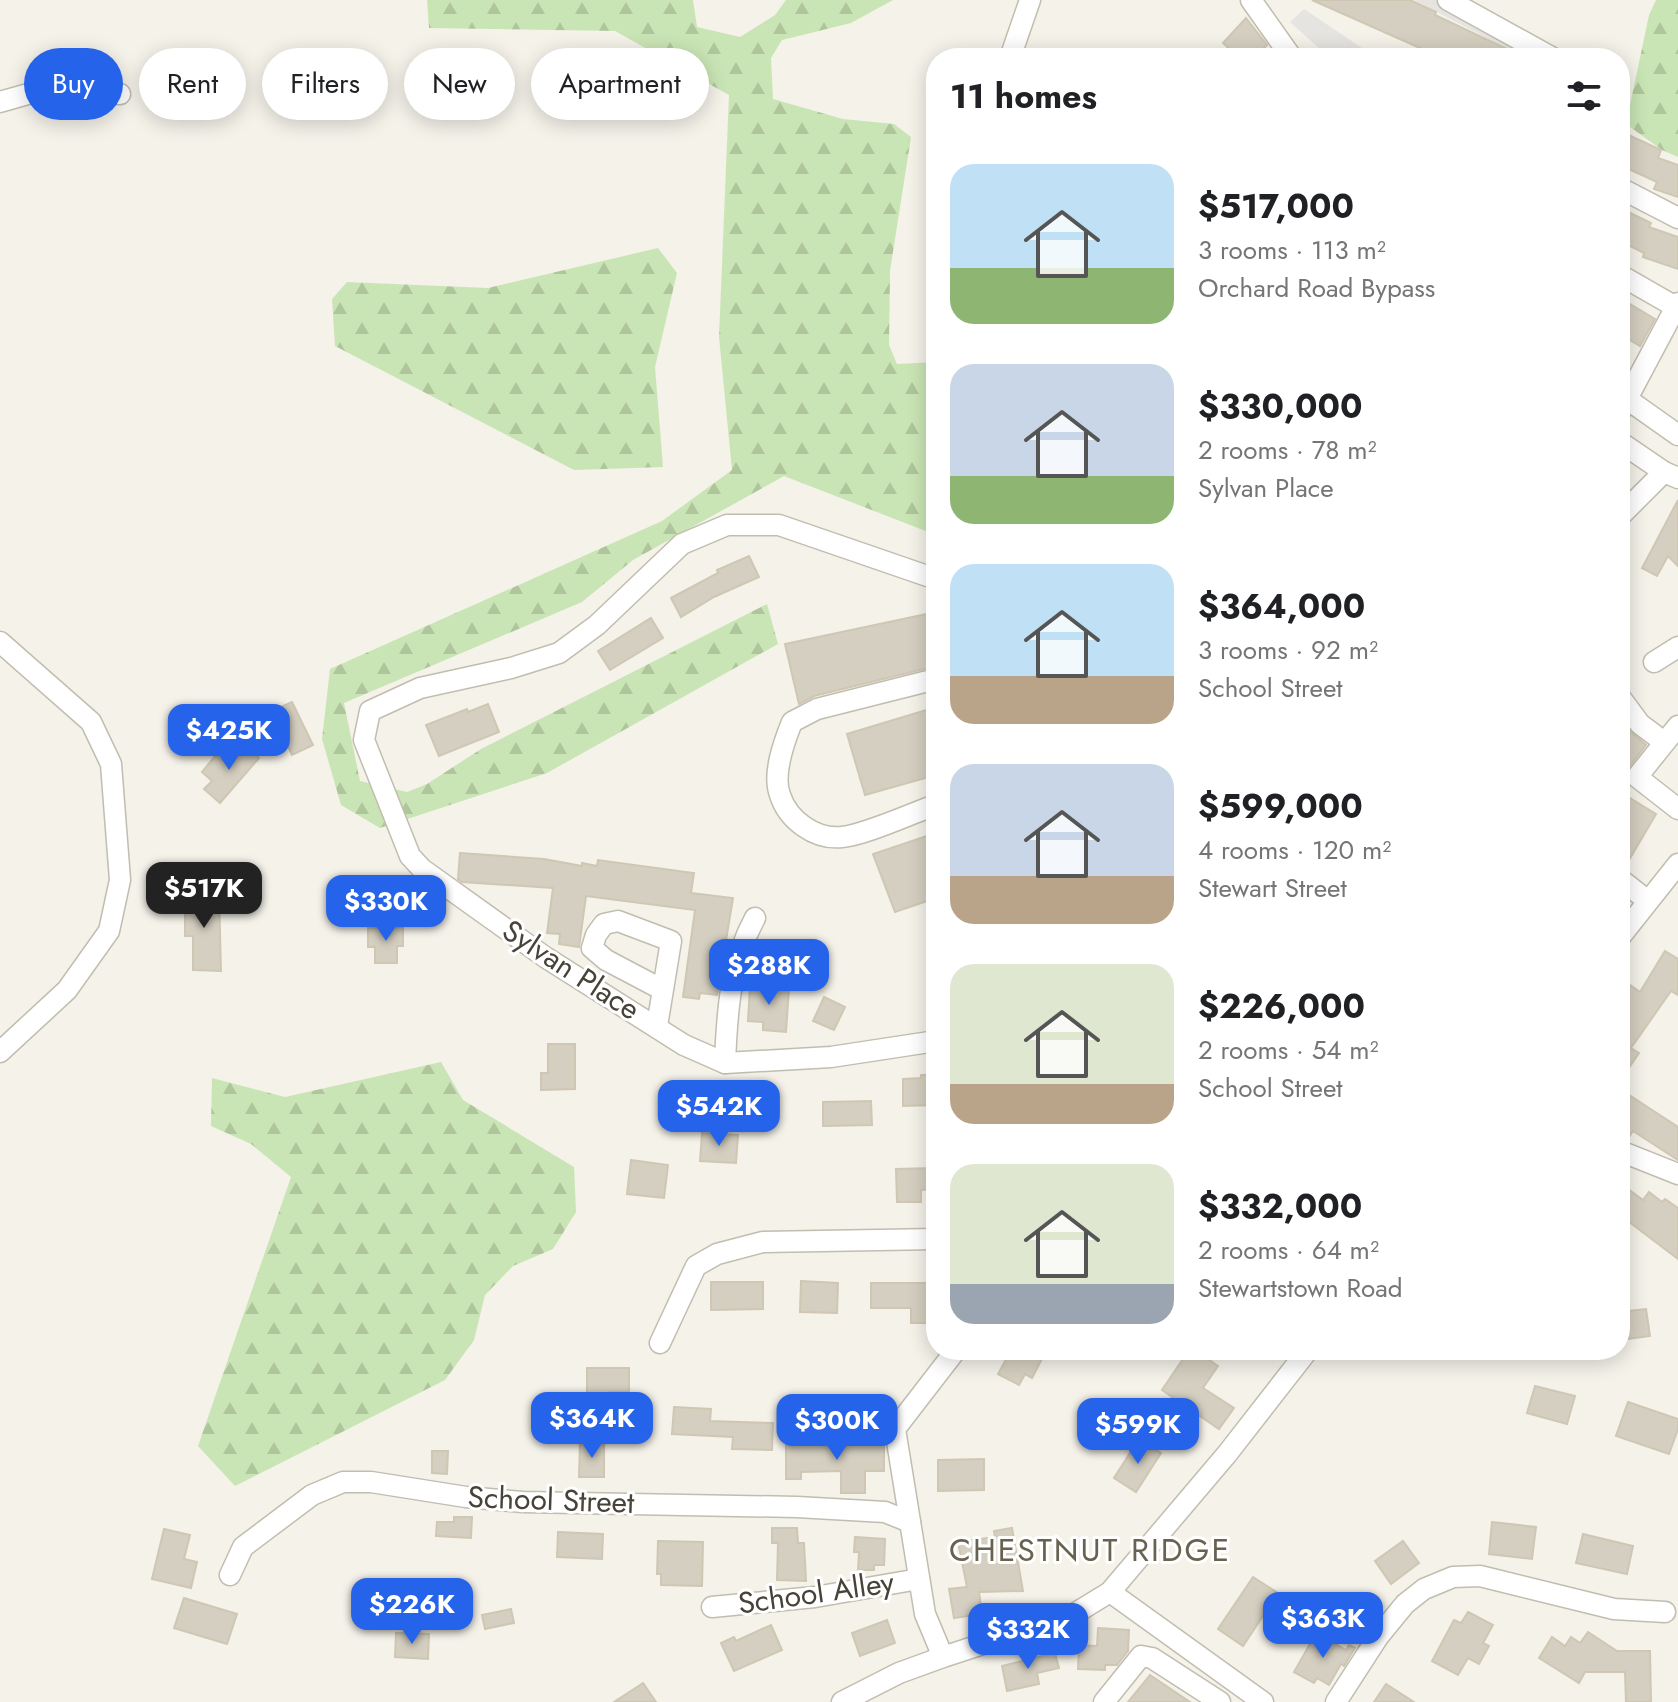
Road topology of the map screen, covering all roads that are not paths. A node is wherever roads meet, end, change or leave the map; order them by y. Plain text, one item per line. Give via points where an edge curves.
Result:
1 (1030, 0) edge
2 (1251, 0) edge
3 (1448, 0) edge
4 (1013, 48) edge
5 (1285, 48) edge
6 (1535, 48) edge
7 (24, 95) edge
8 (0, 102) edge
9 (1630, 193) edge
10 (1678, 218) edge
11 (1630, 280) edge
12 (1677, 305) edge
13 (1630, 392) edge
14 (1630, 409) edge
15 (1678, 435) edge
16 (1630, 448) edge
17 (1671, 475) edge
18 (1630, 508) edge
19 (926, 576) edge
20 (0, 642) edge
21 (1678, 647) edge
22 (1654, 662) dead end
23 (926, 682) edge
24 (1630, 710) edge
25 (1678, 726) edge
26 (1664, 742) junction
27 (926, 808) edge
28 (1678, 809) edge
29 (1678, 864) edge
30 (1630, 887) edge
31 (1648, 901) junction
32 (755, 918) dead end
33 (1630, 924) edge
34 (663, 990) dead end
35 (657, 1026) junction
36 (926, 1043) edge
37 (0, 1052) edge
38 (725, 1063) junction
39 (1630, 1157) edge
40 (1678, 1174) edge
41 (926, 1239) edge
42 (660, 1343) dead end
43 (948, 1360) edge
44 (1300, 1360) edge
45 (910, 1522) junction
46 (230, 1575) dead end
47 (919, 1579) junction
48 (1110, 1592) junction
49 (712, 1607) dead end
50 (1665, 1612) dead end
51 (943, 1657) junction
52 (1107, 1701) edge
53 (842, 1702) edge
54 (1220, 1702) edge
55 (1263, 1702) edge
56 (1336, 1702) edge

1 - 4 street
2 - 5 street
3 - 6 street
7 - 8 street
9 - 10 street
11 - 12 street
12 - 13 street
14 - 15 street
16 - 17 street
17 - 18 street
19 - 35 street, Sylvan Place via 779,525 727,525 682,544 597,625 559,653 420,688 370,711 364,740 410,856 545,957
20 - 37 street via 91,722 111,764 120,880 109,931 67,990
21 - 22 street
23 - 27 street via 817,709 792,722 779,793 806,829 826,837 844,837
24 - 26 street
25 - 26 street
26 - 28 street via 1637,777
29 - 31 street
30 - 31 street
31 - 33 street
32 - 38 street via 727,1003
34 - 35 street
35 - 38 street, Sylvan Place
36 - 38 street via 831,1057
39 - 40 street
41 - 42 street via 763,1242 717,1254 696,1266
43 - 45 street via 895,1429
44 - 48 street
45 - 46 street, School Street via 885,1512 523,1502 343,1482 312,1495 243,1547
45 - 47 street
47 - 49 street, School Alley
47 - 51 street via 925,1614
48 - 51 street via 1074,1614
48 - 55 street
50 - 56 street via 1614,1609 1480,1576 1453,1577 1405,1604
51 - 53 street
52 - 54 street via 1141,1656

